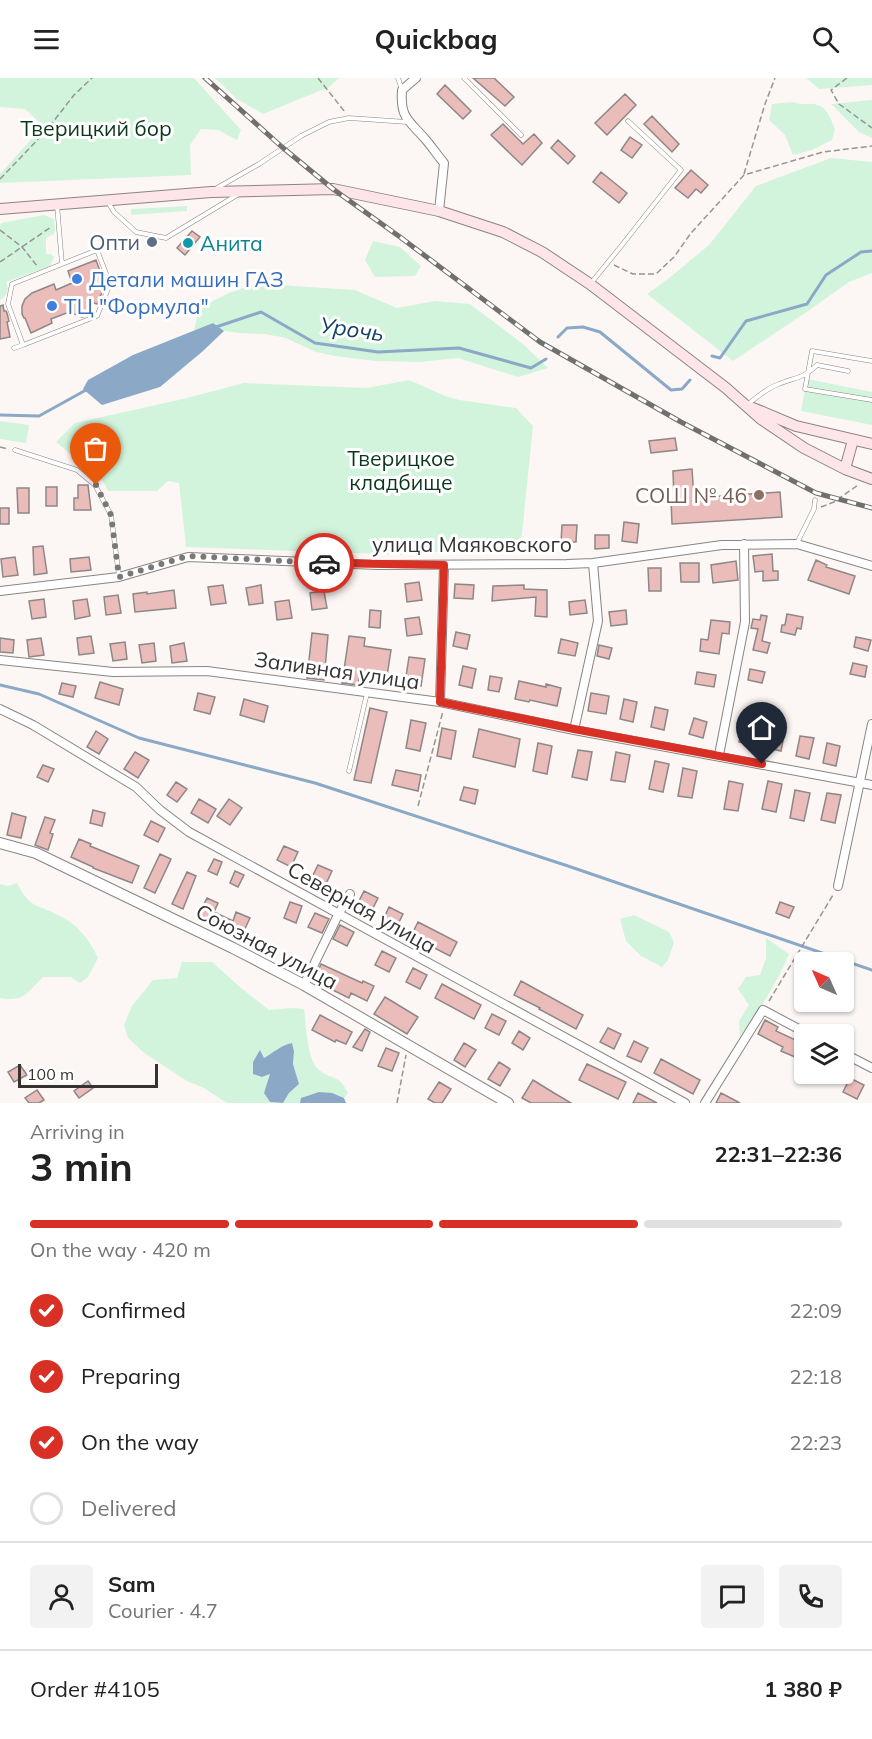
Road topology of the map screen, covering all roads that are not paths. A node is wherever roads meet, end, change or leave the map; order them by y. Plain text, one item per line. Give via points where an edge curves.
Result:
1 (398, 78) edge
2 (416, 78) edge
3 (464, 78) edge
4 (402, 90) junction
5 (628, 121) dead end
6 (407, 122) junction
7 (521, 135) dead end
8 (244, 190) junction
9 (211, 192) junction
10 (106, 199) junction
11 (57, 204) junction
12 (0, 209) edge
13 (439, 211) junction
14 (62, 264) junction
15 (590, 284) junction
16 (23, 345) junction
17 (14, 348) dead end
18 (872, 361) edge
19 (848, 371) dead end
20 (808, 374) junction
21 (872, 400) edge
22 (747, 405) junction
23 (853, 440) junction
24 (872, 444) edge
25 (15, 450) road end
26 (845, 469) junction
27 (872, 479) edge
28 (816, 500) dead end
29 (744, 544) junction
30 (797, 544) junction
31 (593, 563) junction
32 (444, 565) junction
33 (872, 566) edge
34 (119, 577) junction
35 (0, 591) edge
36 (0, 660) edge
37 (367, 692) junction
38 (443, 703) junction
39 (0, 709) edge
40 (872, 724) edge
41 (574, 729) junction
42 (718, 755) junction
43 (349, 771) dead end
44 (859, 782) junction
45 (872, 785) edge
46 (0, 843) edge
47 (838, 886) road end
48 (350, 894) dead end
49 (338, 915) junction
50 (304, 985) junction
51 (794, 1026) edge
52 (854, 1059) edge
53 (872, 1068) edge
54 (508, 1103) edge
55 (685, 1103) edge
56 (705, 1103) edge

1 - 4 lane
2 - 4 street
3 - 7 lane
4 - 6 street via 401,105
5 - 15 lane via 681,170
6 - 9 lane via 349,118 329,122
6 - 13 street via 444,163
8 - 9 main road
8 - 10 lane via 166,238 136,232
8 - 13 main road via 333,189
9 - 10 main road
10 - 11 main road
11 - 12 main road
11 - 14 lane
13 - 15 main road via 503,232
14 - 16 lane via 12,284 8,304
14 - 16 lane via 97,250 110,284 98,316
15 - 22 main road
16 - 17 lane
18 - 20 lane via 812,351
19 - 20 lane via 817,365
20 - 21 lane via 805,389
20 - 22 lane via 778,384
22 - 23 main road via 796,426
22 - 26 main road via 804,448
23 - 24 main road
23 - 26 main road
25 - 34 lane via 77,470 96,485 111,515
26 - 27 main road
28 - 30 lane
29 - 30 street, улица Маяковского
29 - 31 street, улица Маяковского
29 - 42 street via 745,622
30 - 33 street, улица Маяковского
31 - 32 street, улица Маяковского
31 - 41 street via 598,621
32 - 34 street, улица Маяковского via 188,556
32 - 38 street
34 - 35 street, улица Маяковского
36 - 37 street, Заливная улица via 113,672 207,671
37 - 38 street, Заливная улица
37 - 43 lane
38 - 41 street, Заливная улица
39 - 49 street, Северная улица via 136,787 189,832
40 - 44 street
41 - 42 street, Заливная улица
42 - 44 street, Заливная улица
44 - 45 street, Заливная улица
44 - 47 street
46 - 50 street, Союзная улица via 36,853
48 - 49 street
49 - 50 street
49 - 55 street, Северная улица
50 - 54 street, Союзная улица
51 - 56 street via 764,1010
52 - 53 street

